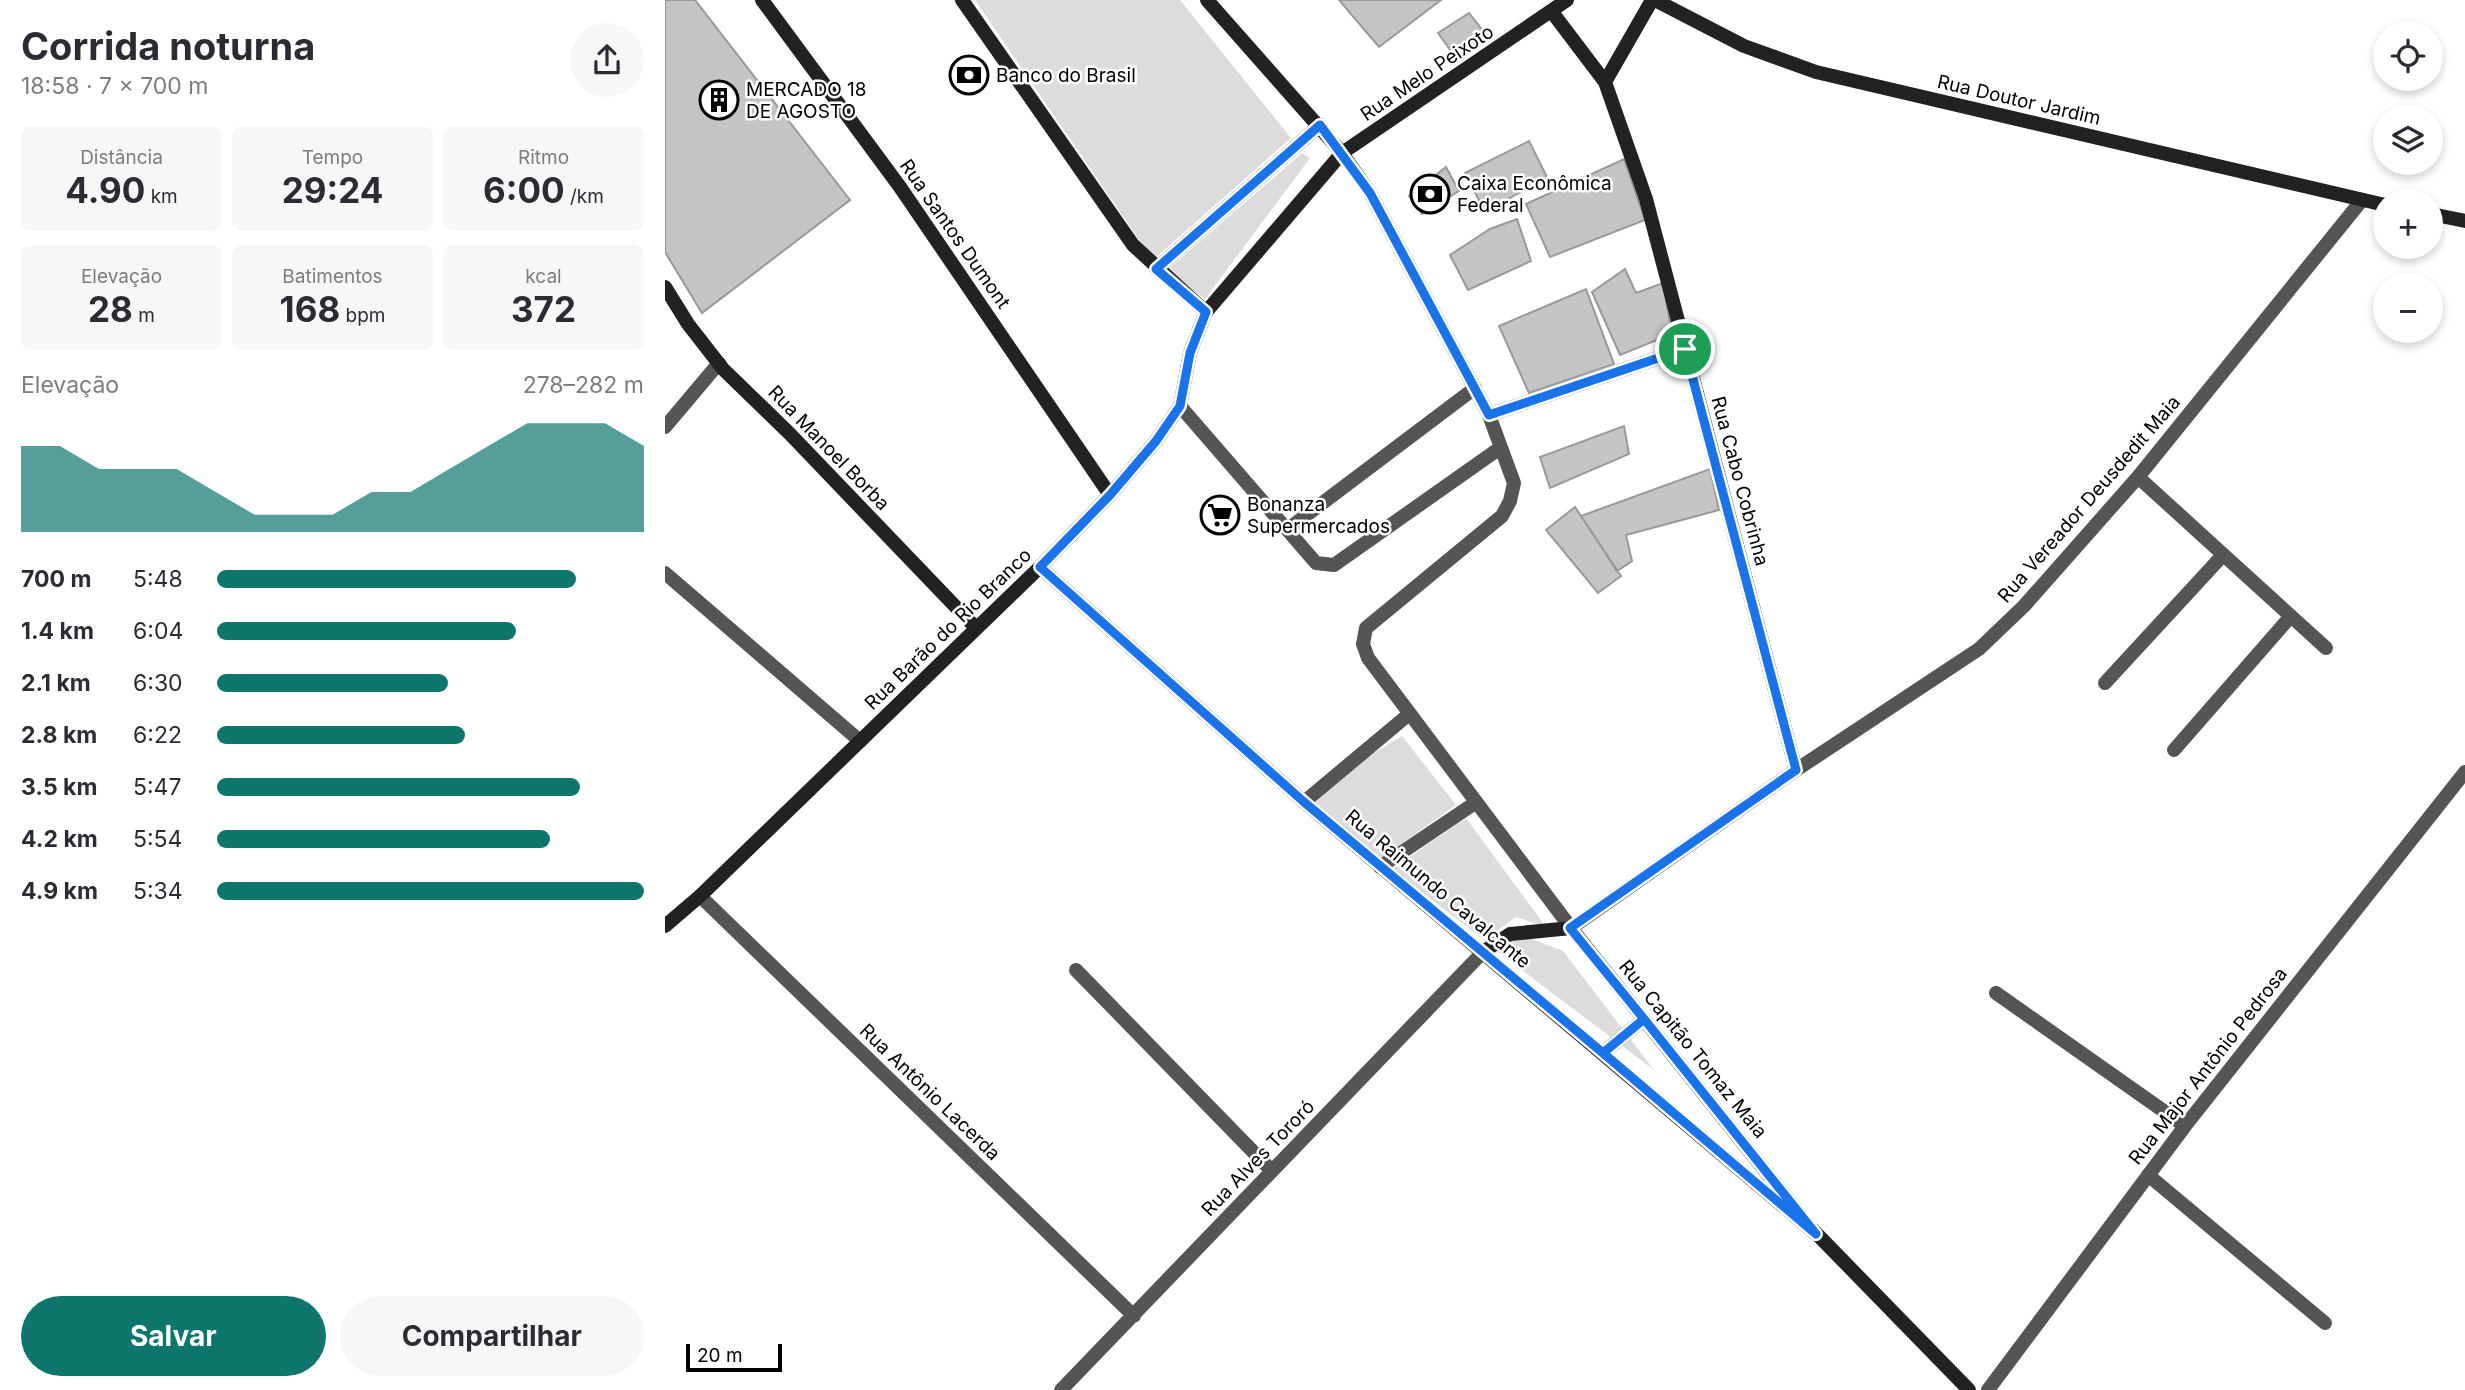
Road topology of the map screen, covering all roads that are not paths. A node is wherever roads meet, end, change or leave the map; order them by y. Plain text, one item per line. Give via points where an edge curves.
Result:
1 (762, 0) edge
2 (962, 0) edge
3 (1207, 0) edge
4 (1567, 0) edge
5 (1653, 0) edge
6 (1552, 12) junction
7 (1605, 82) junction
8 (1320, 125) junction
9 (1342, 153) junction
10 (2363, 200) junction
11 (2373, 202) edge
12 (2443, 216) edge
13 (2465, 221) edge
14 (1156, 269) junction
15 (665, 287) edge
16 (1203, 317) junction
17 (1685, 349) junction
18 (719, 363) junction
19 (1475, 388) junction
20 (1180, 406) junction
21 (1489, 415) junction
22 (665, 427) edge
23 (1500, 448) junction
24 (2138, 477) junction
25 (1110, 495) junction
26 (1288, 529) junction
27 (2223, 555) junction
28 (1040, 567) junction
29 (665, 573) edge
30 (2291, 616) junction
31 (976, 628) junction
32 (2326, 648) dead end
33 (2105, 683) dead end
34 (1408, 715) junction
35 (860, 741) junction
36 (2174, 750) dead end
37 (1796, 770) junction
38 (2465, 772) edge
39 (1304, 802) junction
40 (1475, 803) junction
41 (1380, 867) junction
42 (700, 896) junction
43 (665, 926) edge
44 (1570, 928) junction
45 (1483, 952) junction
46 (1076, 970) dead end
47 (1996, 993) dead end
48 (1644, 1019) junction
49 (1603, 1053) junction
50 (2185, 1126) junction
51 (1272, 1171) junction
52 (2148, 1175) junction
53 (1816, 1234) junction
54 (1134, 1316) junction
55 (2325, 1323) dead end
56 (1061, 1390) edge
57 (1969, 1390) edge
58 (1988, 1390) edge

1 - 25 street, Rua Santos Dumont via 900,187
2 - 14 street via 1133,245
3 - 8 street
4 - 6 street, Rua Melo Peixoto
5 - 7 street
5 - 10 street, Rua Doutor Jardim via 1744,46 1816,72
6 - 7 street, Rua Cabo Cobrinha
6 - 9 street, Rua Melo Peixoto
7 - 17 street, Rua Cabo Cobrinha via 1646,199
8 - 9 street
8 - 14 street
9 - 16 street, Rua Melo Peixoto
9 - 19 street via 1370,193
10 - 11 street, Rua Doutor Jardim
10 - 24 street, Rua Vereador Deusdedit Maia
12 - 13 street
14 - 16 street
15 - 18 street, Rua Manoel Borba
16 - 20 street, Rua Barão do Rio Branco via 1190,353
17 - 21 street
17 - 37 street, Rua Cabo Cobrinha
18 - 22 street
18 - 31 street, Rua Manoel Borba
19 - 21 street
19 - 26 street
20 - 25 street, Rua Barão do Rio Branco
20 - 26 street
21 - 23 street
23 - 26 street via 1334,565 1316,563
23 - 34 street, Rua Capitão Tomaz Maia via 1514,483 1502,516 1367,628 1363,644 1368,658
24 - 27 street
24 - 37 street, Rua Vereador Deusdedit Maia via 2024,606 1979,649
25 - 28 street, Rua Barão do Rio Branco
27 - 30 street
27 - 33 street
28 - 31 street, Rua Barão do Rio Branco
28 - 39 street, Rua Raimundo Cavalcante
29 - 35 street
30 - 32 street
30 - 36 street
31 - 35 street, Rua Barão do Rio Branco
34 - 39 street
34 - 40 street, Rua Capitão Tomaz Maia
35 - 42 street, Rua Barão do Rio Branco
37 - 44 street
38 - 50 street, Rua Major Antônio Pedrosa
39 - 41 street, Rua Raimundo Cavalcante
40 - 41 street
40 - 44 street, Rua Capitão Tomaz Maia
41 - 45 street, Rua Raimundo Cavalcante
42 - 43 street, Rua Barão do Rio Branco
42 - 54 street, Rua Antônio Lacerda
44 - 45 street via 1510,934
44 - 48 street, Rua Capitão Tomaz Maia
45 - 49 street, Rua Raimundo Cavalcante
45 - 51 street, Rua Alves Tororó
46 - 51 street
47 - 50 street
48 - 49 street
48 - 53 street, Rua Capitão Tomaz Maia
49 - 53 street, Rua Raimundo Cavalcante
50 - 52 street, Rua Major Antônio Pedrosa
51 - 54 street, Rua Alves Tororó
52 - 55 street
52 - 58 street, Rua Major Antônio Pedrosa
53 - 57 street, Rua Capitão Tomaz Maia
54 - 56 street, Rua Alves Tororó

